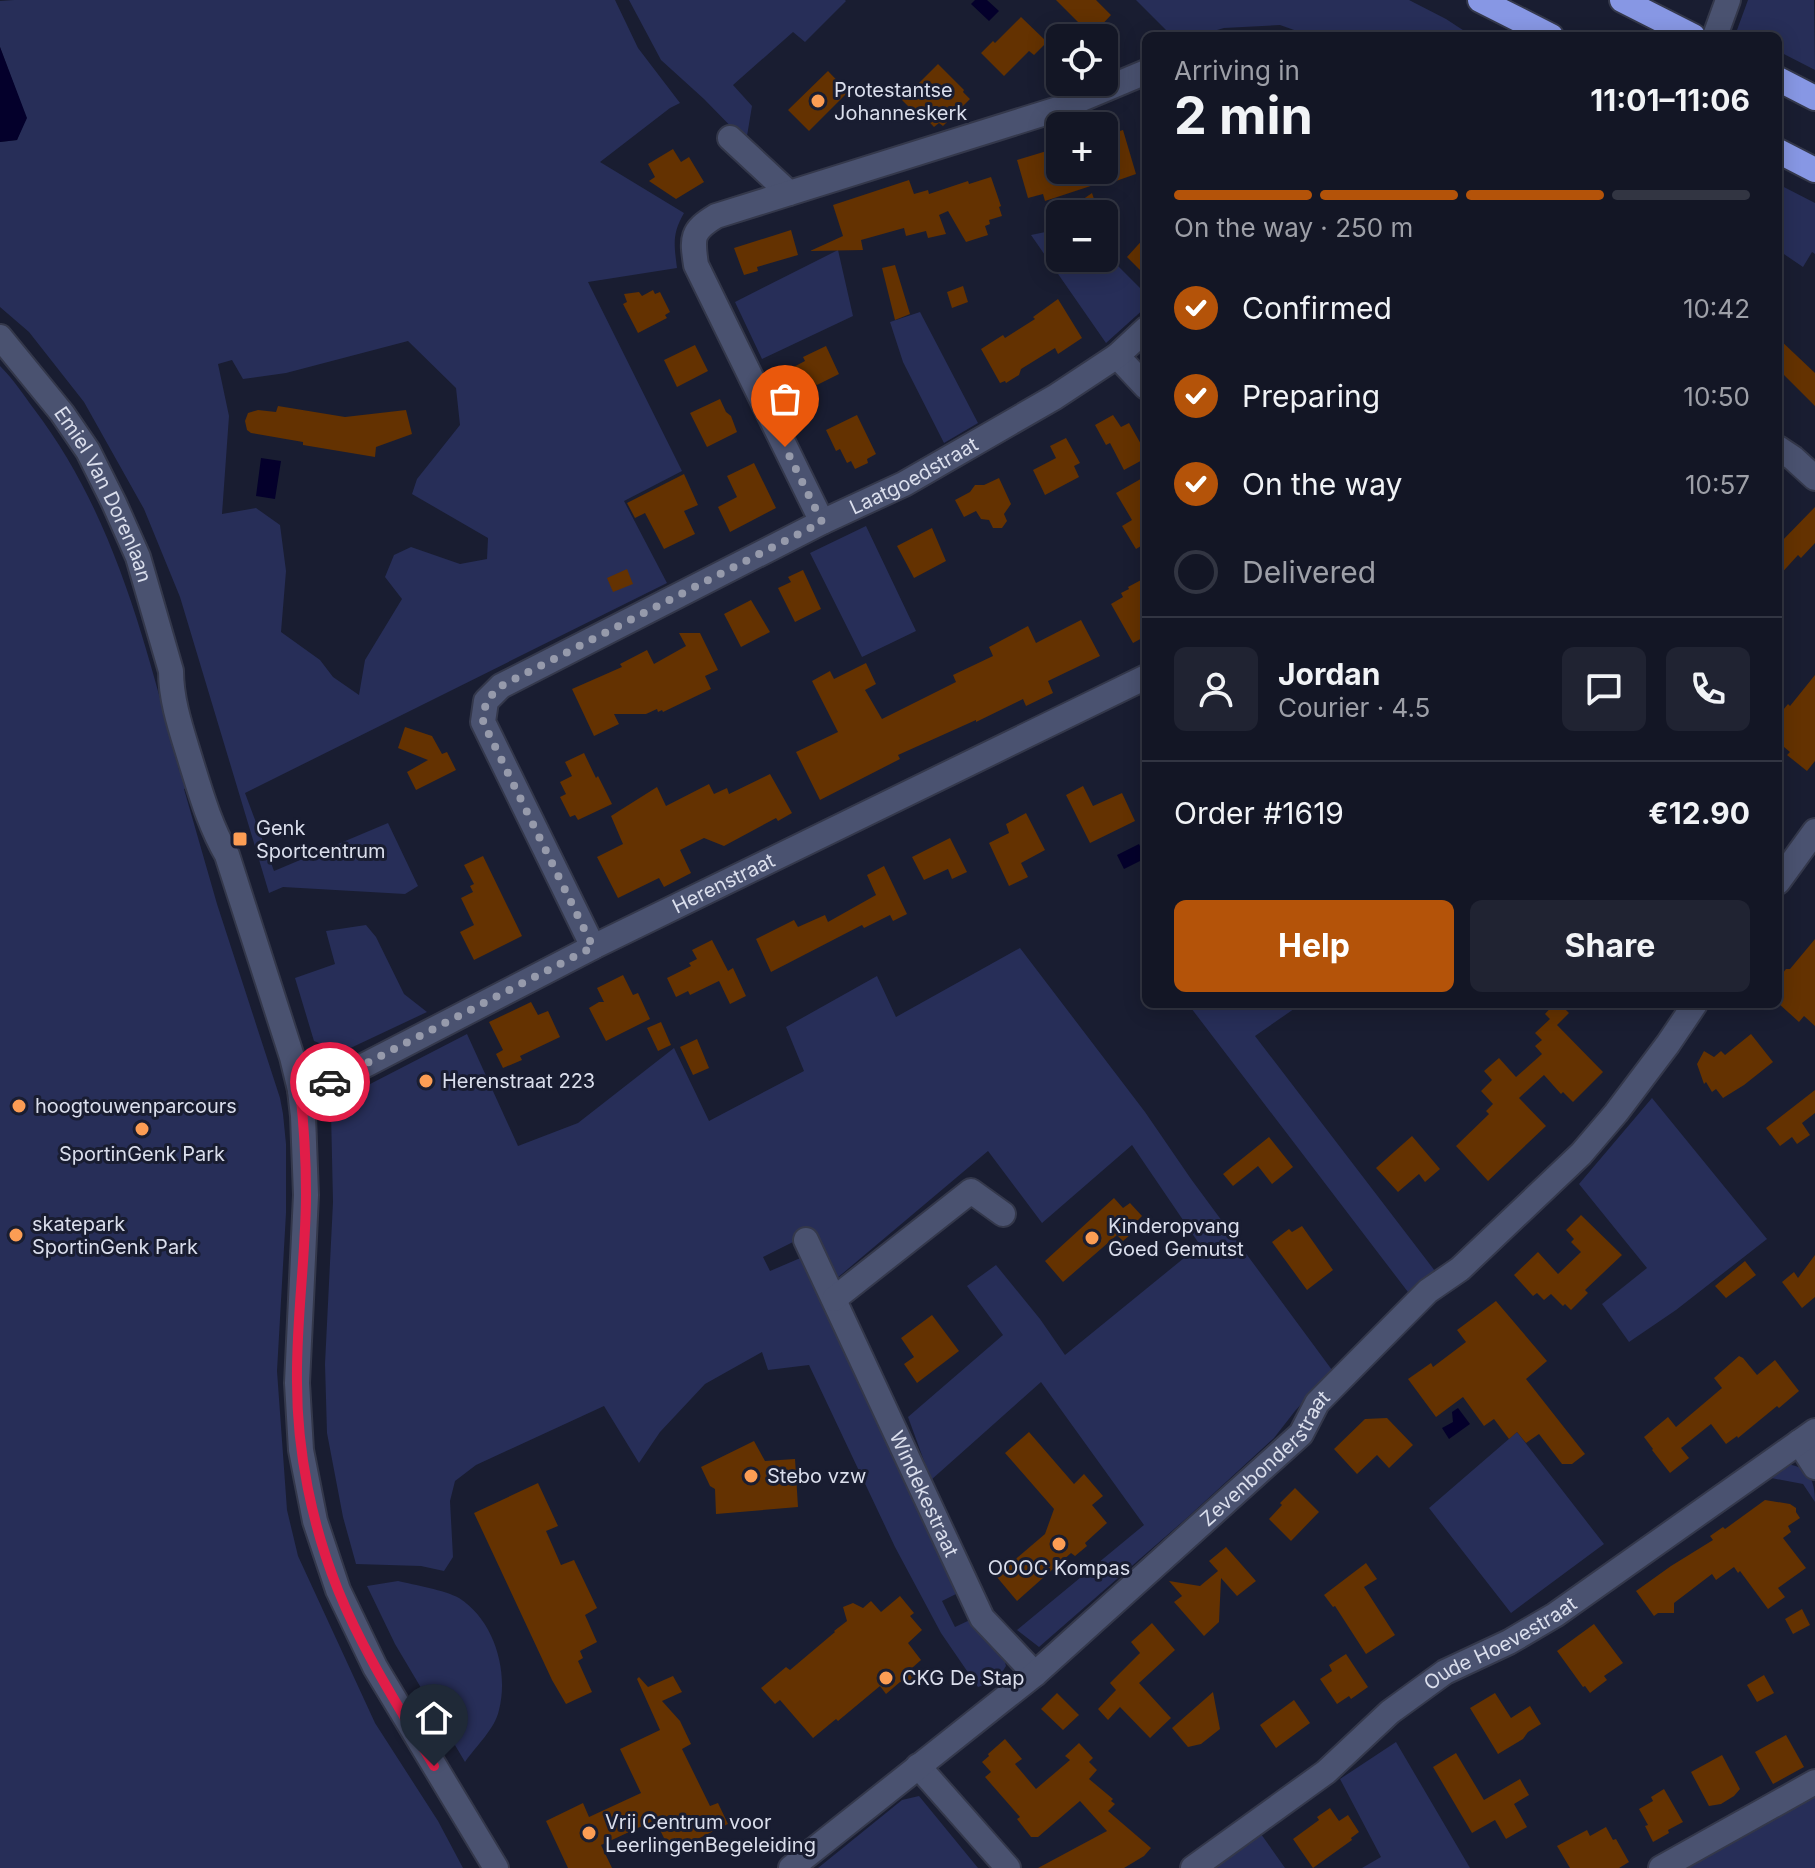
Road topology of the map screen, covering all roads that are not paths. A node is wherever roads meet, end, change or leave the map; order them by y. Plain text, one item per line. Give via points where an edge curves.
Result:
1 (1480, 0) edge
2 (1622, 0) edge
3 (1728, 0) edge
4 (1543, 32) edge
5 (1685, 32) edge
6 (1716, 32) edge
7 (1142, 74) edge
8 (1782, 81) edge
9 (1815, 98) edge
10 (730, 138) dead end
11 (1782, 153) edge
12 (1815, 170) edge
13 (789, 193) junction
14 (1142, 333) edge
15 (0, 337) edge
16 (1117, 356) junction
17 (1142, 383) edge
18 (1782, 451) edge
19 (1815, 478) edge
20 (822, 522) junction
21 (1142, 679) edge
22 (1815, 831) edge
23 (1782, 876) edge
24 (593, 947) junction
25 (1692, 1008) edge
26 (300, 1090) junction
27 (1003, 1214) dead end
28 (806, 1240) dead end
29 (834, 1299) junction
30 (1807, 1436) edge
31 (1815, 1467) edge
32 (1035, 1674) junction
33 (918, 1766) junction
34 (1815, 1782) edge
35 (496, 1868) edge
36 (791, 1868) edge
37 (1008, 1868) edge
38 (1193, 1868) edge
39 (1661, 1868) edge

1 - 4 highway
2 - 5 highway
3 - 6 street
7 - 13 street via 1058,109
8 - 9 highway
10 - 13 street
11 - 12 highway
13 - 20 street via 716,216 700,226 693,243 696,265
14 - 16 street, Laatgoedstraat
15 - 26 street, Emiel Van Dorenlaan via 88,451 138,557 171,671 184,687 225,818 227,855
16 - 17 street
16 - 20 street, Laatgoedstraat via 904,484
18 - 19 street
20 - 24 street, Laatgoedstraat via 501,686 486,701 483,722
21 - 24 street, Herenstraat
22 - 23 street
24 - 26 street, Herenstraat via 342,1077
25 - 32 street, Zevenbonderstraat via 1581,1154 1460,1269 1428,1291 1317,1403 1301,1434
26 - 35 street, Emiel Van Dorenlaan via 306,1195 297,1383 301,1450 315,1521 338,1590 375,1667
27 - 29 street via 971,1191
28 - 29 street, Windekestraat
29 - 32 street, Windekestraat via 982,1618
30 - 31 street
30 - 38 street, Oude Hoevestraat via 1555,1615 1445,1672 1390,1712 1326,1772
32 - 33 street, Zevenbonderstraat
33 - 36 street, Zevenbonderstraat
33 - 37 street
34 - 39 street

